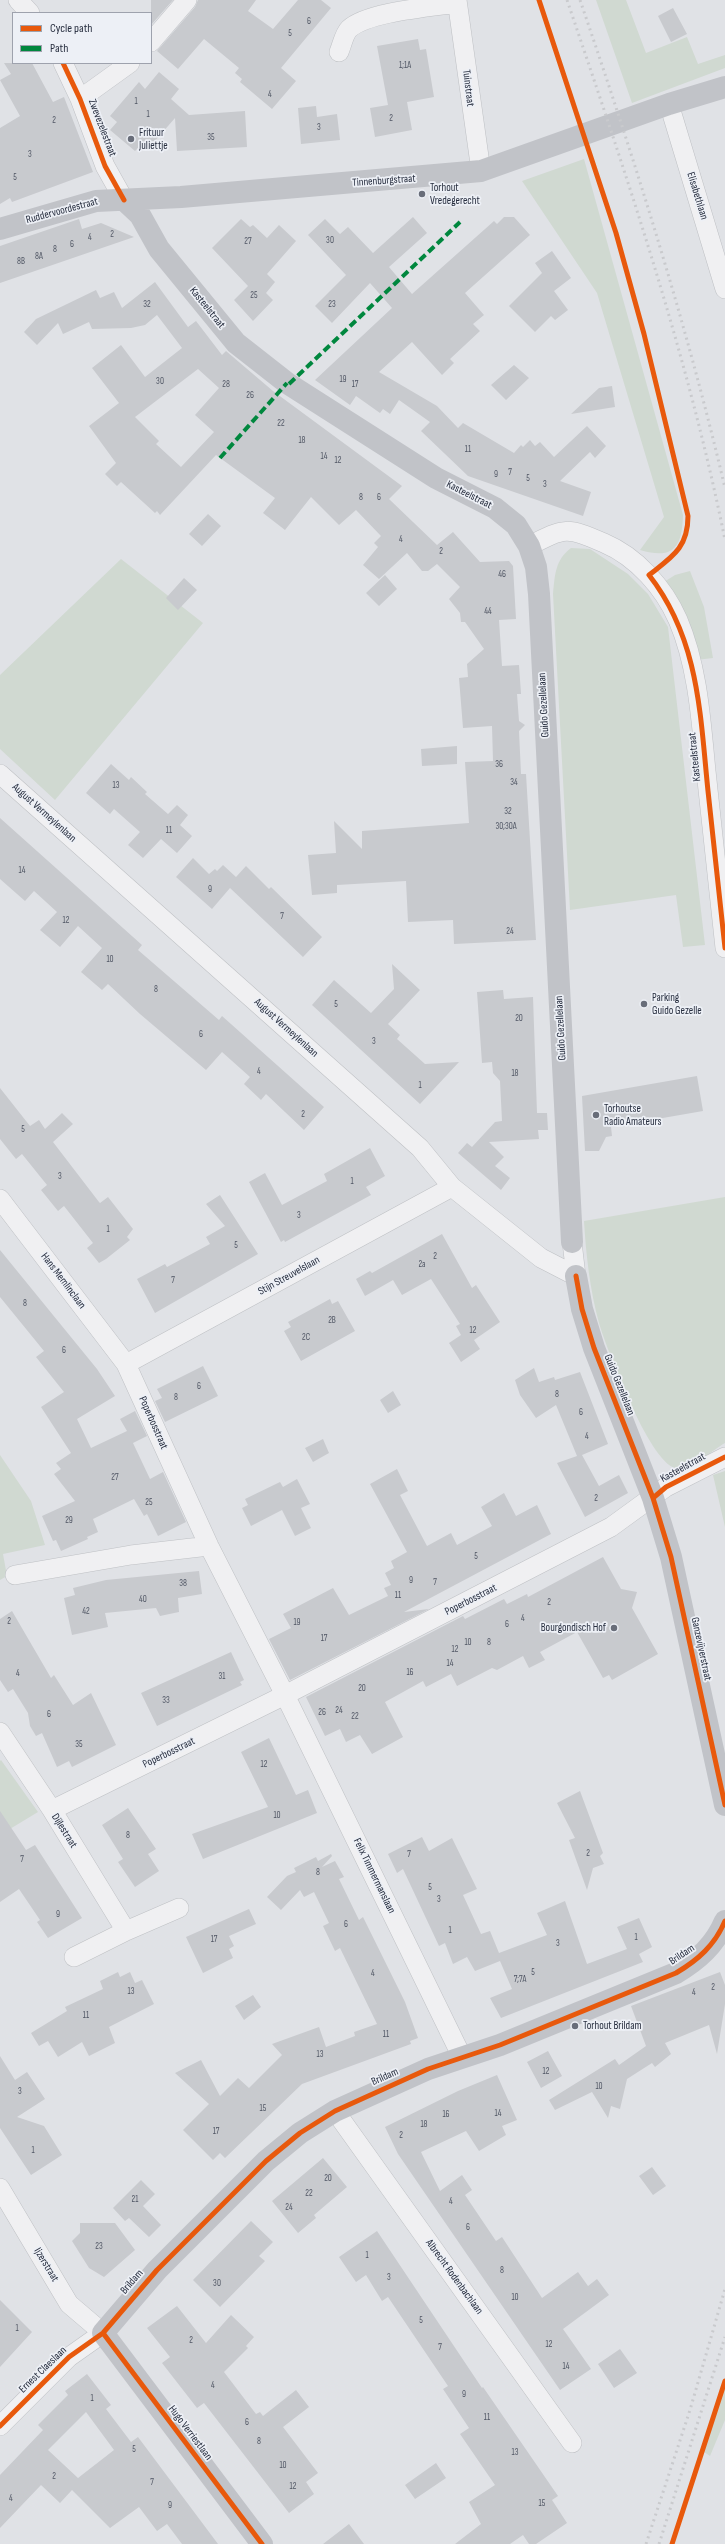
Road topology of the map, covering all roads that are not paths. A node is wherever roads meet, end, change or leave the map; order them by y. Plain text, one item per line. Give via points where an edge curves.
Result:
1 (18, 0) edge
2 (187, 0) edge
3 (457, 2) edge
4 (29, 12) edge
5 (152, 41) edge
6 (339, 52) dead end
7 (63, 64) edge
8 (129, 64) edge
9 (725, 87) edge
10 (80, 99) junction
11 (670, 104) junction
12 (481, 171) junction
13 (124, 200) junction
14 (0, 229) edge
15 (725, 289) edge
16 (529, 546) junction
17 (0, 774) edge
18 (725, 948) edge
19 (452, 1187) junction
20 (0, 1199) edge
21 (572, 1242) joint
22 (576, 1276) junction
23 (126, 1364) junction
24 (725, 1456) edge
25 (653, 1498) junction
26 (209, 1546) junction
27 (15, 1575) dead end
28 (286, 1695) junction
29 (0, 1732) edge
30 (725, 1805) edge
31 (52, 1810) junction
32 (179, 1908) dead end
33 (725, 1921) edge
34 (126, 1931) junction
35 (74, 1957) dead end
36 (462, 2057) junction
37 (335, 2111) junction
38 (0, 2188) edge
39 (103, 2333) junction
40 (0, 2426) edge
41 (572, 2443) dead end
42 (262, 2544) edge

1 - 4 street
2 - 5 street
3 - 6 street, Tuinstraat via 399,12 357,23 347,30
3 - 12 street, Tuinstraat
7 - 10 street, Zwevezelestraat
8 - 10 street
9 - 11 street, Tinnenburgstraat
10 - 13 street, Zwevezelestraat via 95,142
11 - 12 street, Tinnenburgstraat
11 - 15 street, Elisabethlaan
12 - 13 street, Tinnenburgstraat via 446,176
13 - 14 street, Ruddervoordestraat via 96,200
13 - 16 street, Kasteelstraat via 140,215 159,249 236,343 287,383 436,478 495,508 516,526
16 - 18 street, Kasteelstraat via 560,530 580,533 613,547 649,575 666,596 678,620 698,688
16 - 21 street, Guido Gezellelaan via 536,567 538,594
17 - 19 street, August Vermeylenlaan via 420,1148
19 - 22 street, August Vermeylenlaan via 541,1258
19 - 23 street, Stijn Streuvelslaan
20 - 23 street, Hans Memlinclaan
21 - 22 street, Guido Gezellelaan
22 - 25 street, Guido Gezellelaan via 582,1309 594,1348
23 - 26 street, Poperbosstraat
24 - 25 street, Kasteelstraat via 666,1488
25 - 28 street, Poperbosstraat via 611,1528
25 - 30 street, Ganzevijverstraat via 671,1557
26 - 27 street via 131,1555
26 - 28 street, Poperbosstraat
28 - 31 street, Poperbosstraat
28 - 36 street, Felix Timmermanslaan
29 - 31 street, Dijlestraat
31 - 34 street, Dijlestraat
32 - 34 street
33 - 36 street, Brildam via 710,1946 695,1962 676,1973 500,2045
34 - 35 street
36 - 37 street, Brildam via 428,2069
37 - 39 street, Brildam via 300,2133 266,2161 157,2270
37 - 41 street, Albrecht Rodenbachlaan
38 - 39 street, Ijzerstraat via 69,2304
39 - 40 street, Ernest Claeslaan via 69,2357
39 - 42 street, Hugo Verriestlaan

